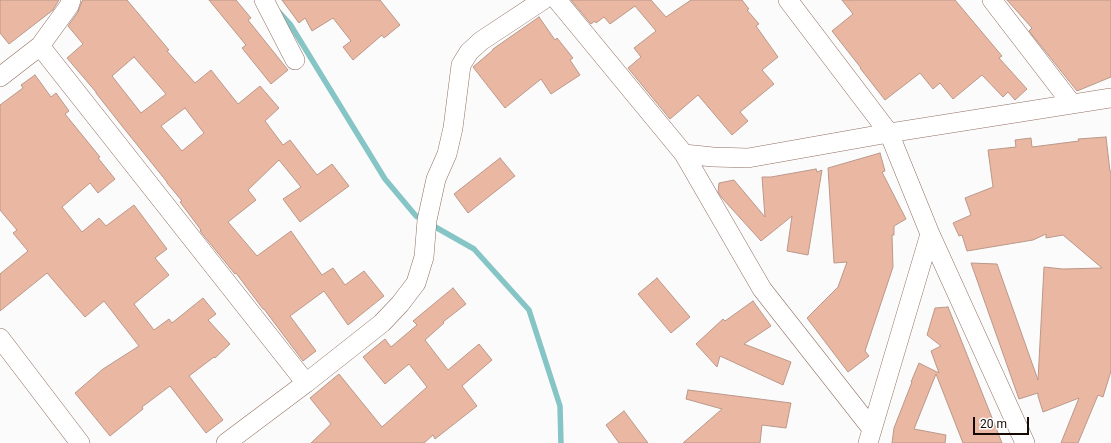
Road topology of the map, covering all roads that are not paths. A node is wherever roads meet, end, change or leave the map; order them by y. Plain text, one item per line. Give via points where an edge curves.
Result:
1 (71, 0) edge
2 (264, 0) edge
3 (543, 0) edge
4 (557, 0) edge
5 (788, 0) edge
6 (992, 0) edge
7 (40, 46) junction
8 (295, 60) dead end
9 (0, 77) edge
10 (1111, 98) edge
11 (1072, 104) junction
12 (889, 133) junction
13 (684, 154) junction
14 (930, 234) junction
15 (0, 338) edge
16 (306, 383) junction
17 (870, 436) edge
18 (80, 443) edge
19 (226, 443) edge
20 (1025, 443) edge

1 - 7 street
2 - 8 street
3 - 16 street via 480,41 460,65 453,128 447,154 436,179 427,220 424,257 416,283 382,323
4 - 13 street
5 - 12 street
6 - 11 street
7 - 9 street
7 - 16 street
10 - 11 street
11 - 12 street
12 - 13 street via 748,158
12 - 14 street
13 - 17 street via 762,289
14 - 17 street
14 - 20 street
15 - 18 street
16 - 19 street

